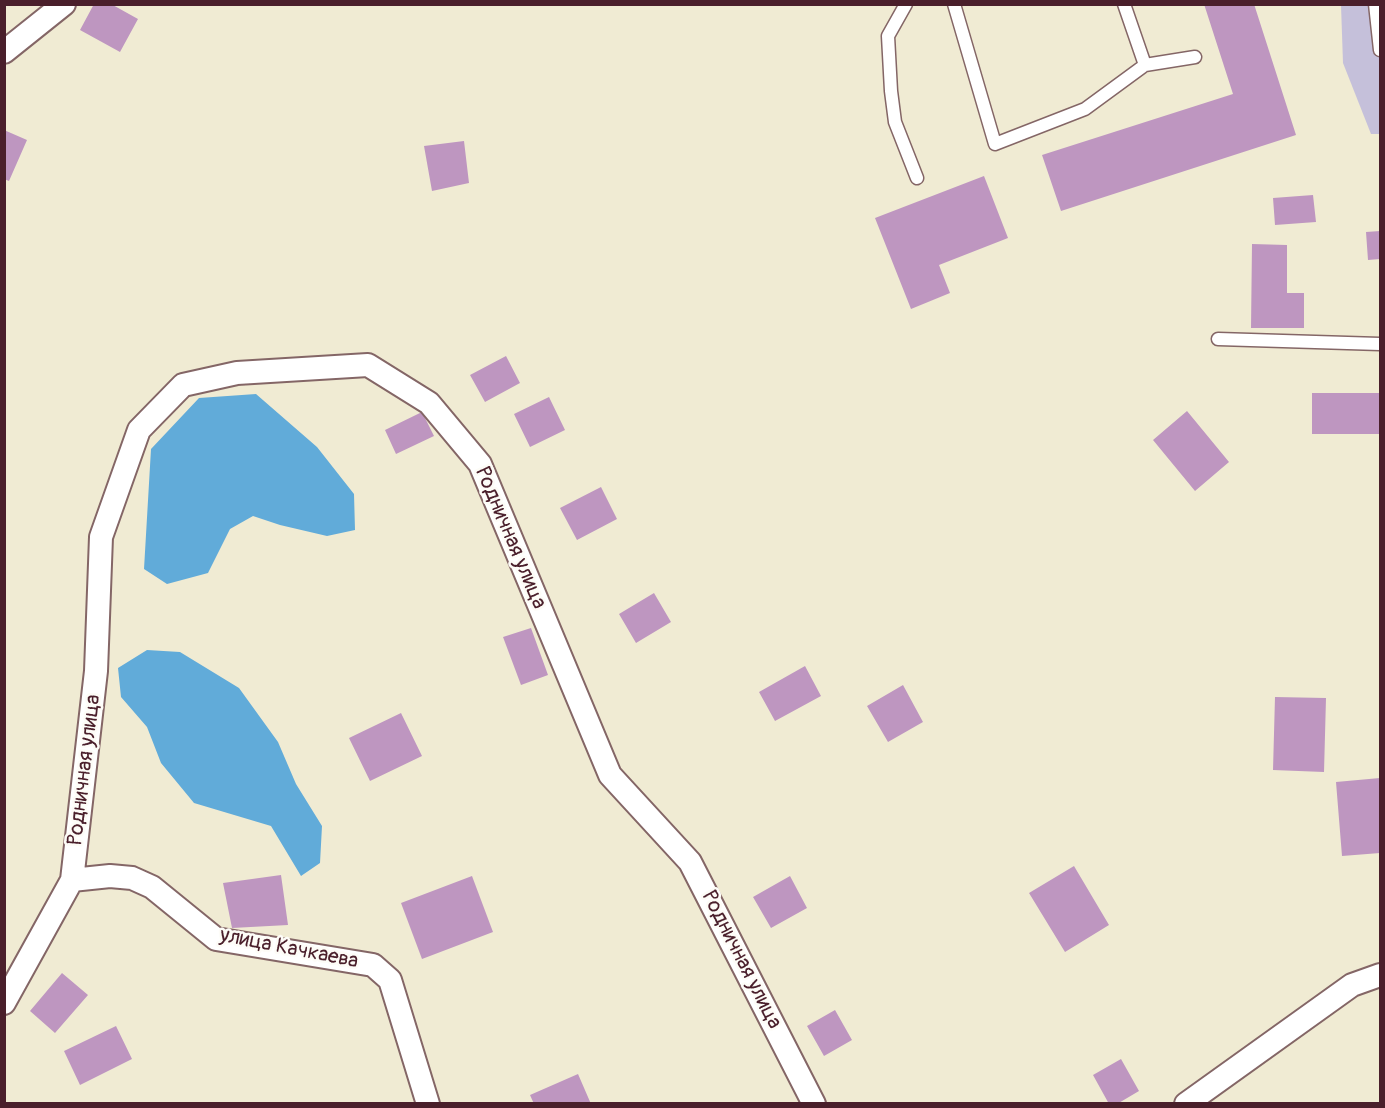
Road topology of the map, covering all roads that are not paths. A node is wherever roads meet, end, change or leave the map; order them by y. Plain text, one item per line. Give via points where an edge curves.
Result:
1 (64, 4) edge
2 (906, 4) edge
3 (954, 4) edge
4 (1124, 4) edge
5 (1374, 4) edge
6 (1380, 50) edge
7 (4, 52) edge
8 (1195, 57) dead end
9 (1144, 65) junction
10 (917, 178) dead end
11 (1218, 339) dead end
12 (1380, 344) edge
13 (72, 880) junction
14 (1380, 975) edge
15 (4, 1003) edge
16 (428, 1104) edge
17 (814, 1104) edge
18 (1186, 1104) edge

1 - 7 street
2 - 10 lane via 888,36 891,91 895,122
3 - 9 lane via 995,144 1085,109
4 - 9 lane
5 - 6 lane
8 - 9 lane
11 - 12 lane
13 - 15 street, Родничная улица
13 - 16 street, улица Качкаева via 132,878 152,887 216,939 373,965 390,980
13 - 17 street, Родничная улица via 96,671 101,537 139,430 183,385 237,373 368,366 429,403 480,464 610,775 690,862
14 - 18 street via 1352,985

